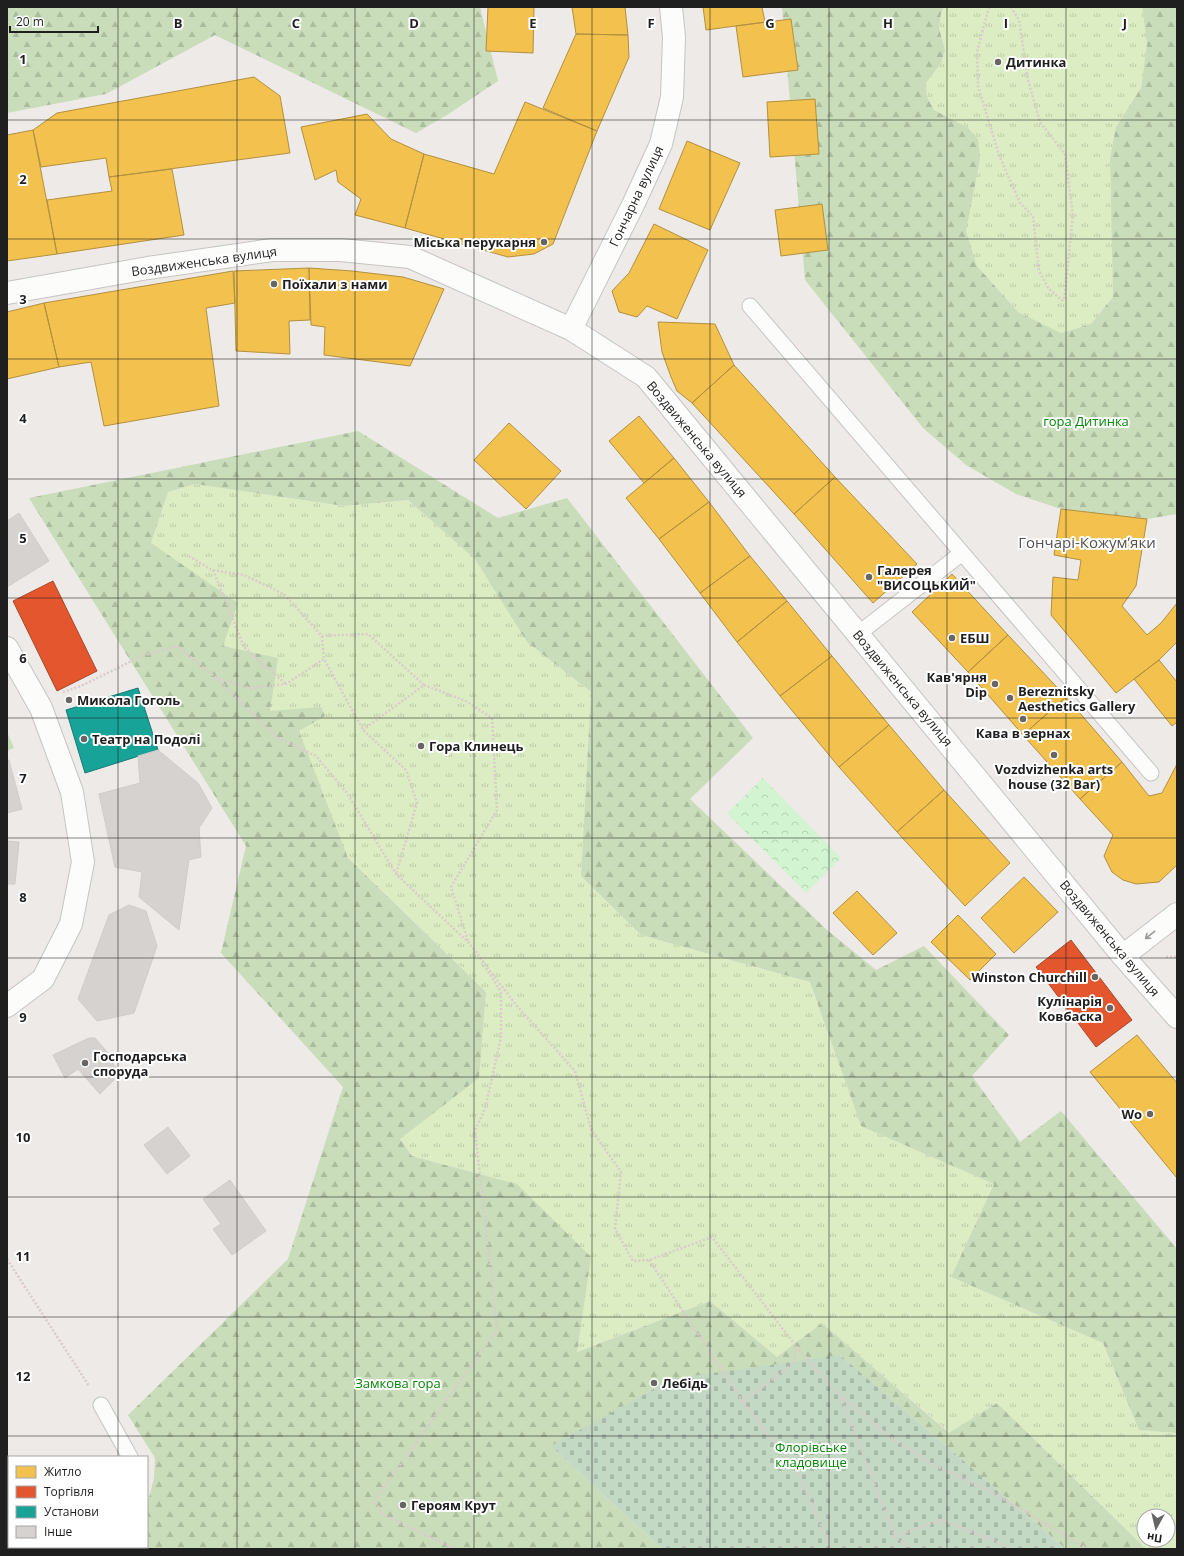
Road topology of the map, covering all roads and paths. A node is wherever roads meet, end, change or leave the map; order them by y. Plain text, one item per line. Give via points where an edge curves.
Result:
1 (671, 7) edge
2 (989, 7) edge
3 (1011, 7) edge
4 (7, 293) edge
5 (750, 306) dead end
6 (571, 329) junction
7 (962, 553) junction
8 (189, 556) dead end
9 (212, 570) junction
10 (858, 634) junction
11 (322, 636) junction
12 (7, 648) edge
13 (324, 659) junction
14 (215, 677) junction
15 (286, 684) junction
16 (424, 685) junction
17 (60, 693) dead end
18 (363, 730) junction
19 (1151, 773) dead end
20 (396, 874) junction
21 (1177, 914) edge
22 (469, 943) junction
23 (1123, 956) junction
24 (7, 1006) edge
25 (1177, 1017) edge
26 (7, 1259) edge
27 (649, 1260) junction
28 (796, 1346) junction
29 (841, 1397) junction
30 (743, 1402) junction
31 (101, 1405) joint
32 (129, 1456) edge
33 (895, 1537) junction
34 (455, 1549) edge
35 (831, 1549) edge
36 (912, 1549) edge
37 (1011, 1549) edge
38 (1088, 1549) edge

1 - 6 street, Гончарна вулиця via 674,37 672,97 661,144
2 - 3 path via 976,52 978,86 1002,162 1020,203 1033,216 1039,271 1049,289 1064,302 1073,215 1066,154 1040,122 1028,80 1019,20
4 - 6 street, Воздвиженська вулиця via 148,268 272,250 341,250 410,258
5 - 7 lane
6 - 10 street, Воздвиженська вулиця via 646,377
7 - 10 lane
7 - 19 lane
8 - 9 path
9 - 11 path via 244,575 284,594
9 - 15 path via 244,647
10 - 23 street, Воздвиженська вулиця
11 - 13 path
11 - 16 path via 368,634
12 - 24 street via 41,708 72,792 83,862 71,924 43,979
13 - 15 path
13 - 18 path
14 - 15 path via 250,688
14 - 17 path via 177,646 142,656 81,686
14 - 20 path via 276,737 316,756 346,793
16 - 18 path
16 - 22 path via 466,701 492,718 497,810 451,887
18 - 20 path via 406,770 417,803
20 - 22 path
21 -> 23 street
22 - 27 path via 516,1005 575,1071 591,1129 621,1172 615,1229 633,1261
22 - 34 path via 501,992 501,1038 485,1110 475,1130 497,1330 374,1501 385,1516
23 - 25 street, Воздвиженська вулиця
26 - 31 path
27 - 28 path via 712,1237
27 - 30 path
28 - 29 path
28 - 30 path via 794,1363
29 - 33 path
29 - 38 path via 890,1436 932,1464 990,1491
30 - 35 path via 798,1472
31 - 32 lane
33 - 36 path
33 - 37 path via 941,1520

